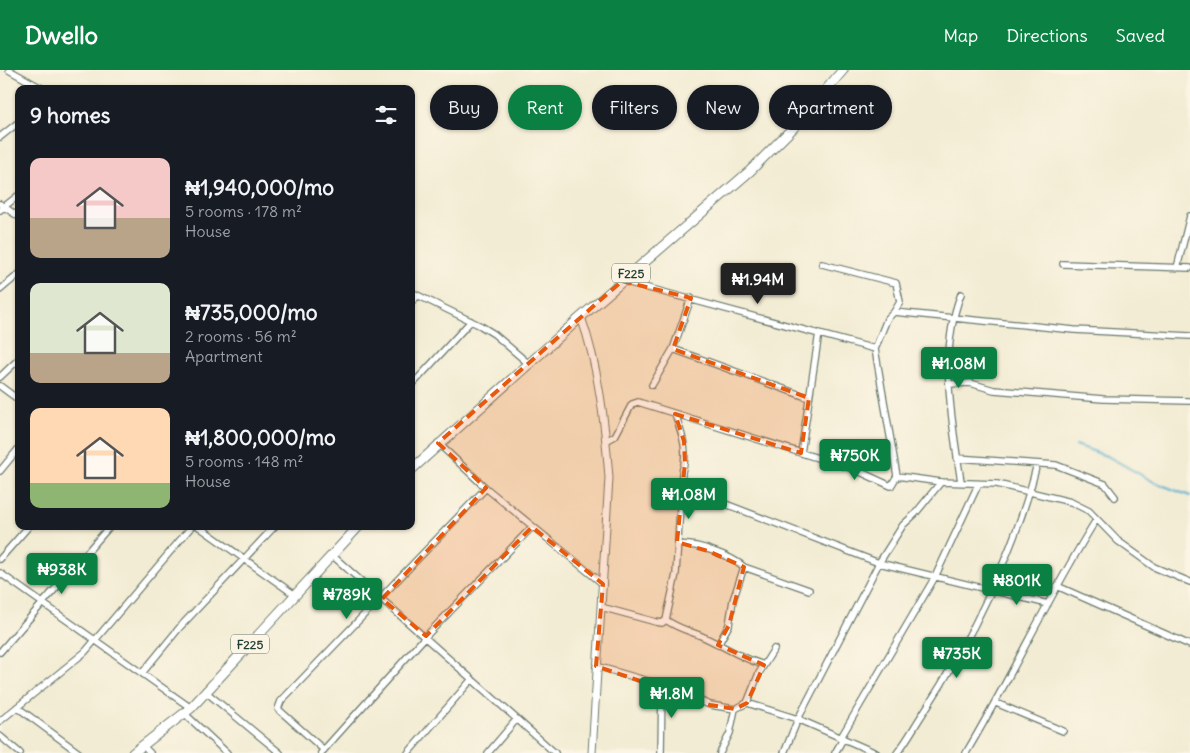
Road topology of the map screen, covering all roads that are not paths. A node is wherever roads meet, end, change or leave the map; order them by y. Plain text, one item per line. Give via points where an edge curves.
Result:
1 (9, 70) edge
2 (843, 70) edge
3 (36, 85) edge
4 (15, 125) edge
5 (0, 137) edge
6 (15, 197) edge
7 (1, 207) edge
8 (15, 215) edge
9 (1190, 216) edge
10 (822, 264) dead end
11 (1063, 264) dead end
12 (1177, 268) junction
13 (1190, 268) edge
14 (15, 277) edge
15 (622, 281) junction
16 (0, 290) edge
17 (415, 294) edge
18 (961, 294) dead end
19 (418, 296) junction
20 (692, 298) junction
21 (415, 299) edge
22 (894, 312) junction
23 (581, 317) junction
24 (952, 317) junction
25 (470, 321) junction
26 (819, 333) junction
27 (1190, 336) edge
28 (875, 349) junction
29 (673, 350) junction
30 (15, 363) edge
31 (529, 364) junction
32 (0, 377) edge
33 (415, 382) edge
34 (949, 384) junction
35 (652, 385) dead end
36 (0, 386) edge
37 (15, 397) edge
38 (809, 398) junction
39 (1190, 401) edge
40 (675, 414) junction
41 (606, 441) junction
42 (438, 444) junction
43 (15, 453) edge
44 (801, 453) junction
45 (958, 458) junction
46 (1037, 464) junction
47 (415, 466) edge
48 (0, 471) edge
49 (897, 476) junction
50 (941, 482) junction
51 (961, 482) junction
52 (978, 484) junction
53 (486, 488) junction
54 (1030, 491) junction
55 (681, 495) junction
56 (1115, 497) dead end
57 (1096, 520) junction
58 (532, 527) junction
59 (25, 530) edge
60 (106, 530) edge
61 (189, 530) edge
62 (203, 530) edge
63 (272, 530) edge
64 (355, 530) edge
65 (678, 545) junction
66 (332, 556) junction
67 (0, 559) edge
68 (243, 559) junction
69 (879, 563) junction
70 (744, 567) junction
71 (0, 573) edge
72 (935, 577) junction
73 (1190, 582) edge
74 (603, 584) junction
75 (1057, 586) junction
76 (990, 589) junction
77 (809, 590) dead end
78 (295, 595) junction
79 (382, 599) junction
80 (42, 602) junction
81 (1048, 604) junction
82 (601, 607) junction
83 (666, 620) junction
84 (426, 636) junction
85 (95, 640) junction
86 (718, 645) junction
87 (1190, 645) edge
88 (774, 649) dead end
89 (0, 652) edge
90 (764, 665) junction
91 (596, 666) junction
92 (142, 672) junction
93 (472, 679) junction
94 (662, 686) junction
95 (206, 692) junction
96 (747, 703) junction
97 (996, 703) junction
98 (17, 707) junction
99 (735, 709) junction
100 (188, 711) junction
101 (798, 719) junction
102 (516, 720) junction
103 (0, 721) edge
104 (1062, 731) dead end
105 (0, 736) edge
106 (842, 739) junction
107 (143, 746) junction
108 (322, 751) edge
109 (550, 752) edge
110 (20, 753) edge
111 (79, 753) edge
112 (133, 753) edge
113 (150, 753) edge
114 (227, 753) edge
115 (280, 753) edge
116 (408, 753) edge
117 (488, 753) edge
118 (592, 753) edge
119 (661, 753) edge
120 (720, 753) edge
121 (784, 753) edge
122 (835, 753) edge
123 (876, 753) edge
124 (897, 753) edge
125 (966, 753) edge

1 - 3 street
2 - 15 main road, F225 via 794,127 750,171
4 - 5 street
6 - 7 street
7 - 8 street
9 - 12 street
10 - 22 street via 896,283 900,302
11 - 12 street
12 - 13 street
14 - 16 street
15 - 20 street
15 - 23 main road, F225
17 - 19 street
18 - 24 street
19 - 21 street
19 - 25 street
20 - 26 street
20 - 29 street
22 - 24 street
22 - 28 street via 887,320
23 - 31 main road, F225
23 - 41 street via 588,338
24 - 27 street via 1074,330
24 - 34 street
25 - 31 street via 494,334
25 - 33 street
26 - 28 street
26 - 38 street
28 - 49 street
29 - 35 street
29 - 38 street
30 - 32 street
31 - 42 main road, F225
34 - 39 street via 970,383 994,390 1103,399
34 - 45 street
36 - 37 street
38 - 44 street
40 - 41 street via 638,402 632,404 615,436
40 - 44 street
40 - 55 street via 684,441
41 - 74 street via 609,478
42 - 47 main road, F225
42 - 53 street
43 - 48 street
44 - 49 street via 891,486
45 - 46 street
45 - 51 street
46 - 54 street
46 - 56 street via 1056,465 1084,475 1105,484
49 - 50 street
50 - 51 street
50 - 69 street via 904,525
51 - 52 street
52 - 54 street via 997,484
52 - 72 street
53 - 58 street
53 - 79 street
54 - 57 street via 1071,502 1089,511
54 - 76 street
55 - 65 street
55 - 69 street via 710,498
57 - 73 street via 1154,567
57 - 75 street
58 - 74 street
58 - 84 street
59 - 67 street
60 - 80 street
61 - 85 street
62 - 68 street
63 - 68 street
64 - 66 main road, F225
65 - 70 street via 708,551
65 - 83 street via 674,589
66 - 78 main road, F225
66 - 79 street
68 - 78 street
68 - 92 street
69 - 72 street
69 - 101 street
70 - 77 street
70 - 86 street via 729,625
71 - 80 street
72 - 76 street
72 - 106 street
74 - 82 street
75 - 81 street
75 - 87 street
76 - 81 street
76 - 124 street via 957,661
78 - 95 main road, F225
79 - 84 street
79 - 108 street via 281,701 278,709
80 - 85 street
80 - 89 street
81 - 97 street
82 - 83 street via 656,622
82 - 91 street
83 - 86 street via 681,630
84 - 93 street
84 - 108 street
85 - 92 street
85 - 98 street
86 - 90 street
88 - 90 street
90 - 96 street
91 - 94 street
91 - 118 street
92 - 100 street
93 - 102 street
93 - 116 street
94 - 99 street via 710,706
94 - 119 street
95 - 100 main road, F225
95 - 115 street
96 - 99 street
96 - 101 street
97 - 104 street
97 - 125 street
98 - 103 street
98 - 111 street
99 - 120 street via 730,732
100 - 107 main road, F225
100 - 114 street
101 - 106 street
101 - 121 street
102 - 109 street
102 - 117 street
105 - 110 street
106 - 122 street
106 - 123 street
107 - 112 main road, F225
107 - 113 street

